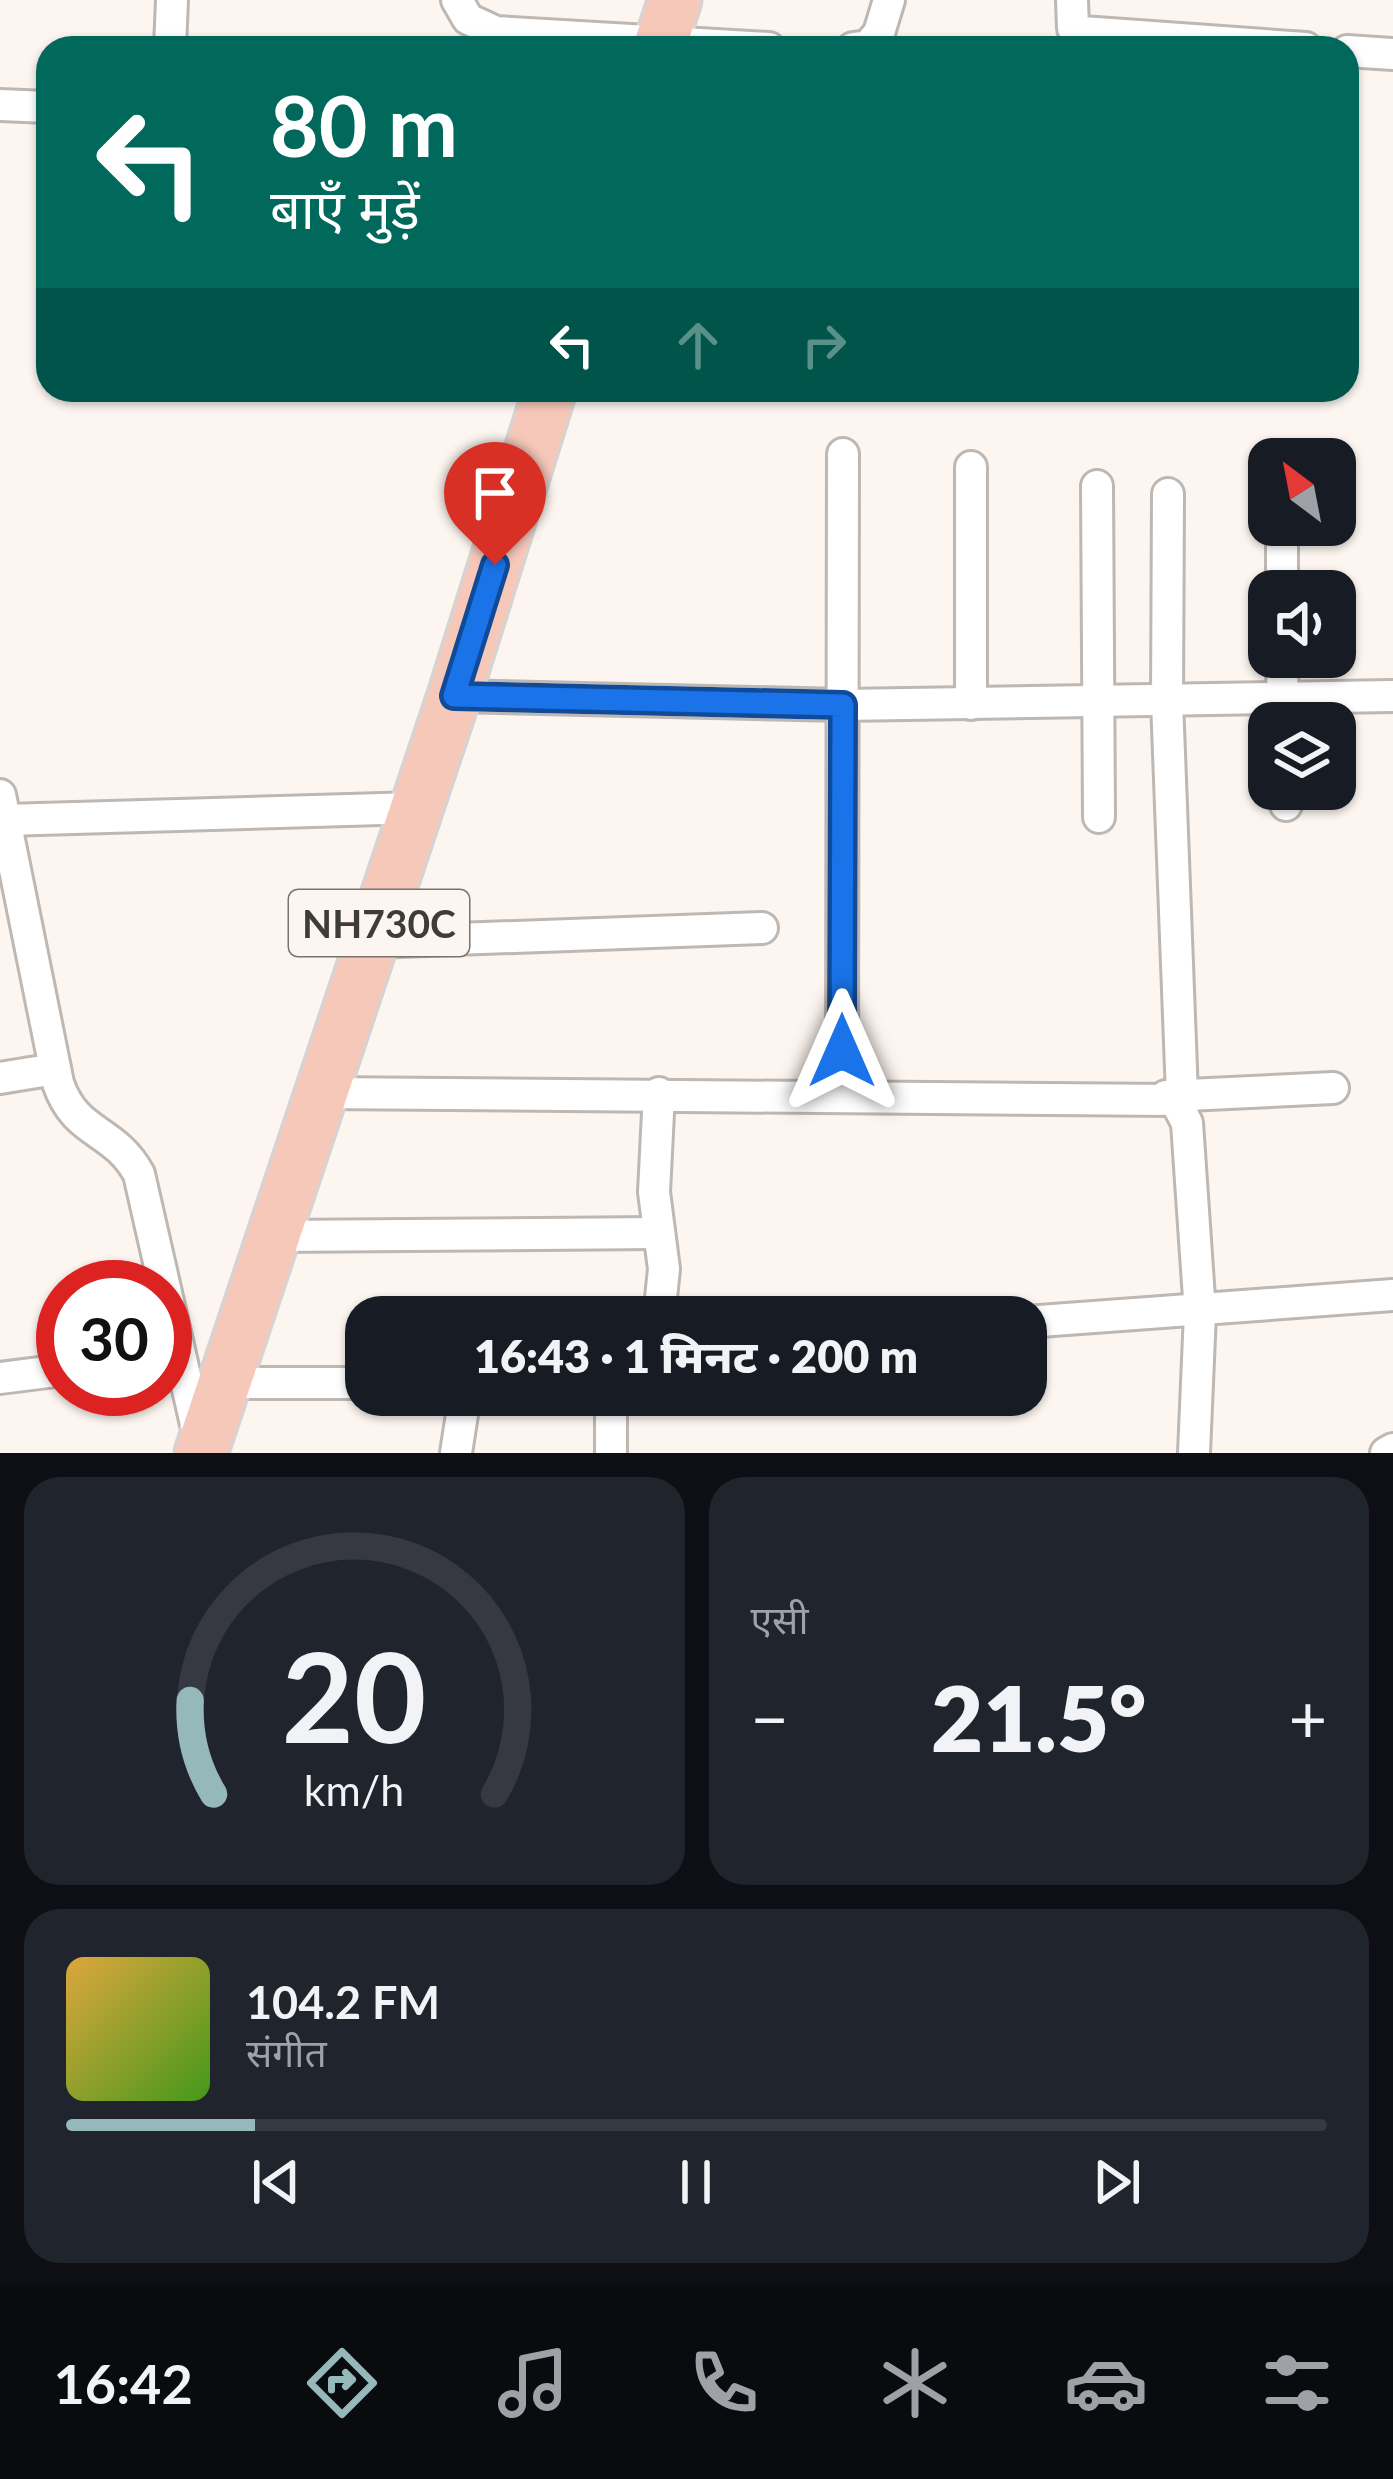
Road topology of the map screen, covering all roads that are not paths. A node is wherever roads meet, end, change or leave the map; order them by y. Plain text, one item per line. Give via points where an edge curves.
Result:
1 (172, 0) edge
2 (457, 0) edge
3 (889, 0) edge
4 (1072, 0) edge
5 (665, 31) edge
6 (170, 36) edge
7 (696, 36) edge
8 (876, 36) edge
9 (1138, 36) edge
10 (1359, 52) edge
11 (1393, 54) edge
12 (0, 105) edge
13 (36, 106) edge
14 (546, 402) edge
15 (843, 454) dead end
16 (971, 467) dead end
17 (1097, 486) dead end
18 (1168, 494) dead end
19 (454, 696) junction
20 (1393, 696) edge
21 (1096, 701) junction
22 (1167, 701) junction
23 (1349, 702) edge
24 (971, 704) junction
25 (843, 705) junction
26 (1248, 708) edge
27 (416, 808) junction
28 (1100, 817) dead end
29 (4, 827) edge
30 (762, 928) dead end
31 (373, 942) junction
32 (55, 1070) junction
33 (0, 1078) edge
34 (1333, 1088) dead end
35 (321, 1093) junction
36 (659, 1093) junction
37 (842, 1094) junction
38 (1171, 1095) junction
39 (658, 1233) junction
40 (275, 1236) junction
41 (156, 1260) edge
42 (1393, 1295) edge
43 (661, 1296) edge
44 (1199, 1313) junction
45 (1047, 1321) edge
46 (36, 1373) edge
47 (0, 1378) edge
48 (225, 1383) junction
49 (345, 1383) edge
50 (191, 1416) edge
51 (462, 1416) edge
52 (611, 1416) edge
53 (202, 1452) edge
54 (456, 1453) edge
55 (611, 1453) edge
56 (1194, 1453) edge

1 - 6 street
2 - 5 street via 468,20 496,32
3 - 8 street
4 - 9 street via 1073,28
5 - 7 street
10 - 11 street
12 - 13 street
14 - 19 highway, NH730C
15 - 25 street
16 - 24 street
17 - 21 street
18 - 22 street
19 - 25 street
19 - 27 highway, NH730C
20 - 23 street
21 - 22 street
21 - 24 street
21 - 28 street
22 - 26 street
22 - 38 street
24 - 25 street
25 - 37 street
27 - 29 street
27 - 31 highway, NH730C
29 - 32 street
30 - 31 street
31 - 35 highway, NH730C
32 - 33 street
32 - 41 street via 72,1115 125,1149 140,1174
34 - 38 street
35 - 36 street
35 - 40 highway, NH730C
36 - 37 street
36 - 39 street
37 - 38 street
38 - 44 street via 1187,1123
39 - 40 street
39 - 43 street
40 - 48 highway, NH730C
42 - 44 street
44 - 45 street
44 - 56 street
46 - 47 street
48 - 49 street
48 - 53 highway, NH730C
50 - 53 street
51 - 54 street
52 - 55 street

